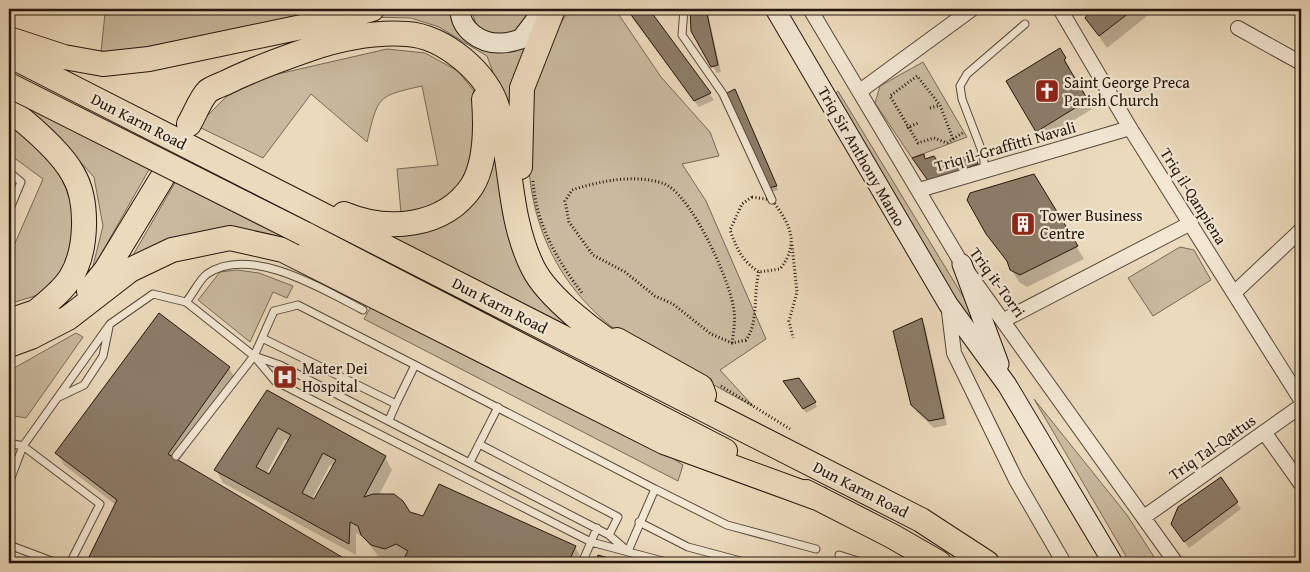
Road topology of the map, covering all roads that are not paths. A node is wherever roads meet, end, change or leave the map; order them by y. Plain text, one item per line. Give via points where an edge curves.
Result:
1 (372, 9) edge
2 (460, 9) edge
3 (544, 9) edge
4 (553, 9) edge
5 (684, 9) edge
6 (775, 9) edge
7 (810, 9) edge
8 (970, 9) edge
9 (1060, 9) edge
10 (1025, 24) dead end
11 (1238, 28) dead end
12 (9, 39) edge
13 (9, 55) edge
14 (1301, 63) edge
15 (482, 78) junction
16 (9, 85) edge
17 (860, 91) junction
18 (9, 109) edge
19 (189, 124) dead end
20 (1130, 128) junction
21 (236, 170) junction
22 (985, 170) junction
23 (9, 172) edge
24 (162, 178) dead end
25 (919, 190) junction
26 (772, 200) road end
27 (9, 211) edge
28 (1192, 223) junction
29 (1301, 230) edge
30 (962, 264) junction
31 (106, 270) junction
32 (1234, 293) junction
33 (186, 302) junction
34 (948, 304) junction
35 (363, 310) dead end
36 (32, 315) junction
37 (68, 318) junction
38 (1004, 320) junction
39 (9, 321) edge
40 (110, 324) junction
41 (262, 338) junction
42 (9, 345) edge
43 (254, 356) junction
44 (414, 365) junction
45 (1007, 385) junction
46 (709, 388) junction
47 (57, 398) junction
48 (1301, 400) edge
49 (396, 404) junction
50 (1301, 406) edge
51 (498, 407) junction
52 (389, 420) junction
53 (1264, 432) junction
54 (9, 443) edge
55 (479, 444) junction
56 (23, 446) junction
57 (176, 456) dead end
58 (470, 462) junction
59 (9, 483) edge
60 (1301, 484) edge
61 (655, 489) junction
62 (820, 499) junction
63 (1144, 517) junction
64 (921, 520) junction
65 (639, 522) junction
66 (597, 528) junction
67 (609, 535) junction
68 (591, 542) junction
69 (9, 546) edge
70 (816, 549) dead end
71 (628, 551) junction
72 (839, 555) dead end
73 (994, 560) edge
74 (57, 563) edge
75 (70, 563) edge
76 (582, 563) edge
77 (670, 563) edge
78 (748, 563) edge
79 (864, 563) edge
80 (939, 563) edge
81 (1064, 563) edge
82 (1113, 563) edge
83 (1176, 563) edge

1 - 12 highway via 149,60 103,64 64,57
2 - 3 main road via 468,30 481,40 500,44 521,40
4 - 46 highway via 522,88 520,170 528,223 547,267 577,305 619,342 701,387
5 - 26 lane via 682,35 723,94
6 - 34 main road, Triq Sir Anthony Mamo
7 - 17 street, Triq it-Torri
8 - 17 street
9 - 20 street, Triq il-Qanpiena
10 - 22 lane via 967,74 960,86
11 - 14 street
13 - 21 highway, Dun Karm Road
15 - 19 highway via 464,60 436,42 408,34 368,36 323,45 255,68 209,91
15 - 21 highway via 487,129 472,185 449,211 423,221 390,225 346,215 270,179
15 - 46 highway via 498,110 514,212 534,270 553,294 602,338
16 - 62 highway, Dun Karm Road, bridge
17 - 25 street, Triq it-Torri
18 - 36 highway via 34,129 74,174 84,210 84,241 71,277
20 - 22 street, Triq il-Graffitti Navali
20 - 28 street, Triq il-Qanpiena
21 - 64 highway, Dun Karm Road
22 - 25 street, Triq il-Graffitti Navali
23 - 27 lane via 21,182
24 - 31 highway
25 - 30 street, Triq it-Torri
28 - 32 street, Triq il-Qanpiena
28 - 38 street
29 - 32 street
30 - 38 street, Triq it-Torri
30 - 45 main road
31 - 36 highway via 59,302
31 - 37 highway
32 - 48 street, Triq il-Qanpiena
33 - 35 lane via 207,275 246,264 271,267 299,278
33 - 40 lane via 153,294
33 - 43 lane
34 - 45 main road, Triq Sir Anthony Mamo
34 - 81 street, Triq Sir Anthony Mamo via 954,353 1016,480
36 - 39 highway
37 - 42 highway
37 - 62 highway via 130,270 172,250 230,238 283,250 664,442
38 - 63 street, Triq it-Torri
40 - 47 lane
40 - 47 lane via 103,356 84,385
41 - 43 lane
41 - 44 lane via 274,311 298,305
41 - 49 lane
43 - 52 lane via 280,364
43 - 57 lane
43 - 68 lane via 275,381
44 - 49 lane
44 - 51 lane
45 - 82 main road, Triq Sir Anthony Mamo
46 - 64 highway via 902,500
47 - 56 lane
49 - 52 lane
50 - 53 street, Triq Tal-Qattus
51 - 55 lane
51 - 61 lane
52 - 58 lane
53 - 60 street
53 - 63 street, Triq Tal-Qattus
54 - 56 lane
55 - 58 lane
55 - 67 lane via 618,517
56 - 59 lane
56 - 75 lane via 100,504
58 - 66 lane
61 - 65 lane
61 - 70 lane via 727,525
62 - 80 highway, Dun Karm Road
63 - 83 street, Triq it-Torri
64 - 73 highway, Dun Karm Road
65 - 71 lane
65 - 78 lane via 688,547
66 - 67 lane
66 - 68 lane
67 - 71 lane
68 - 71 lane
68 - 76 lane
69 - 74 lane
71 - 77 lane
72 - 79 lane

